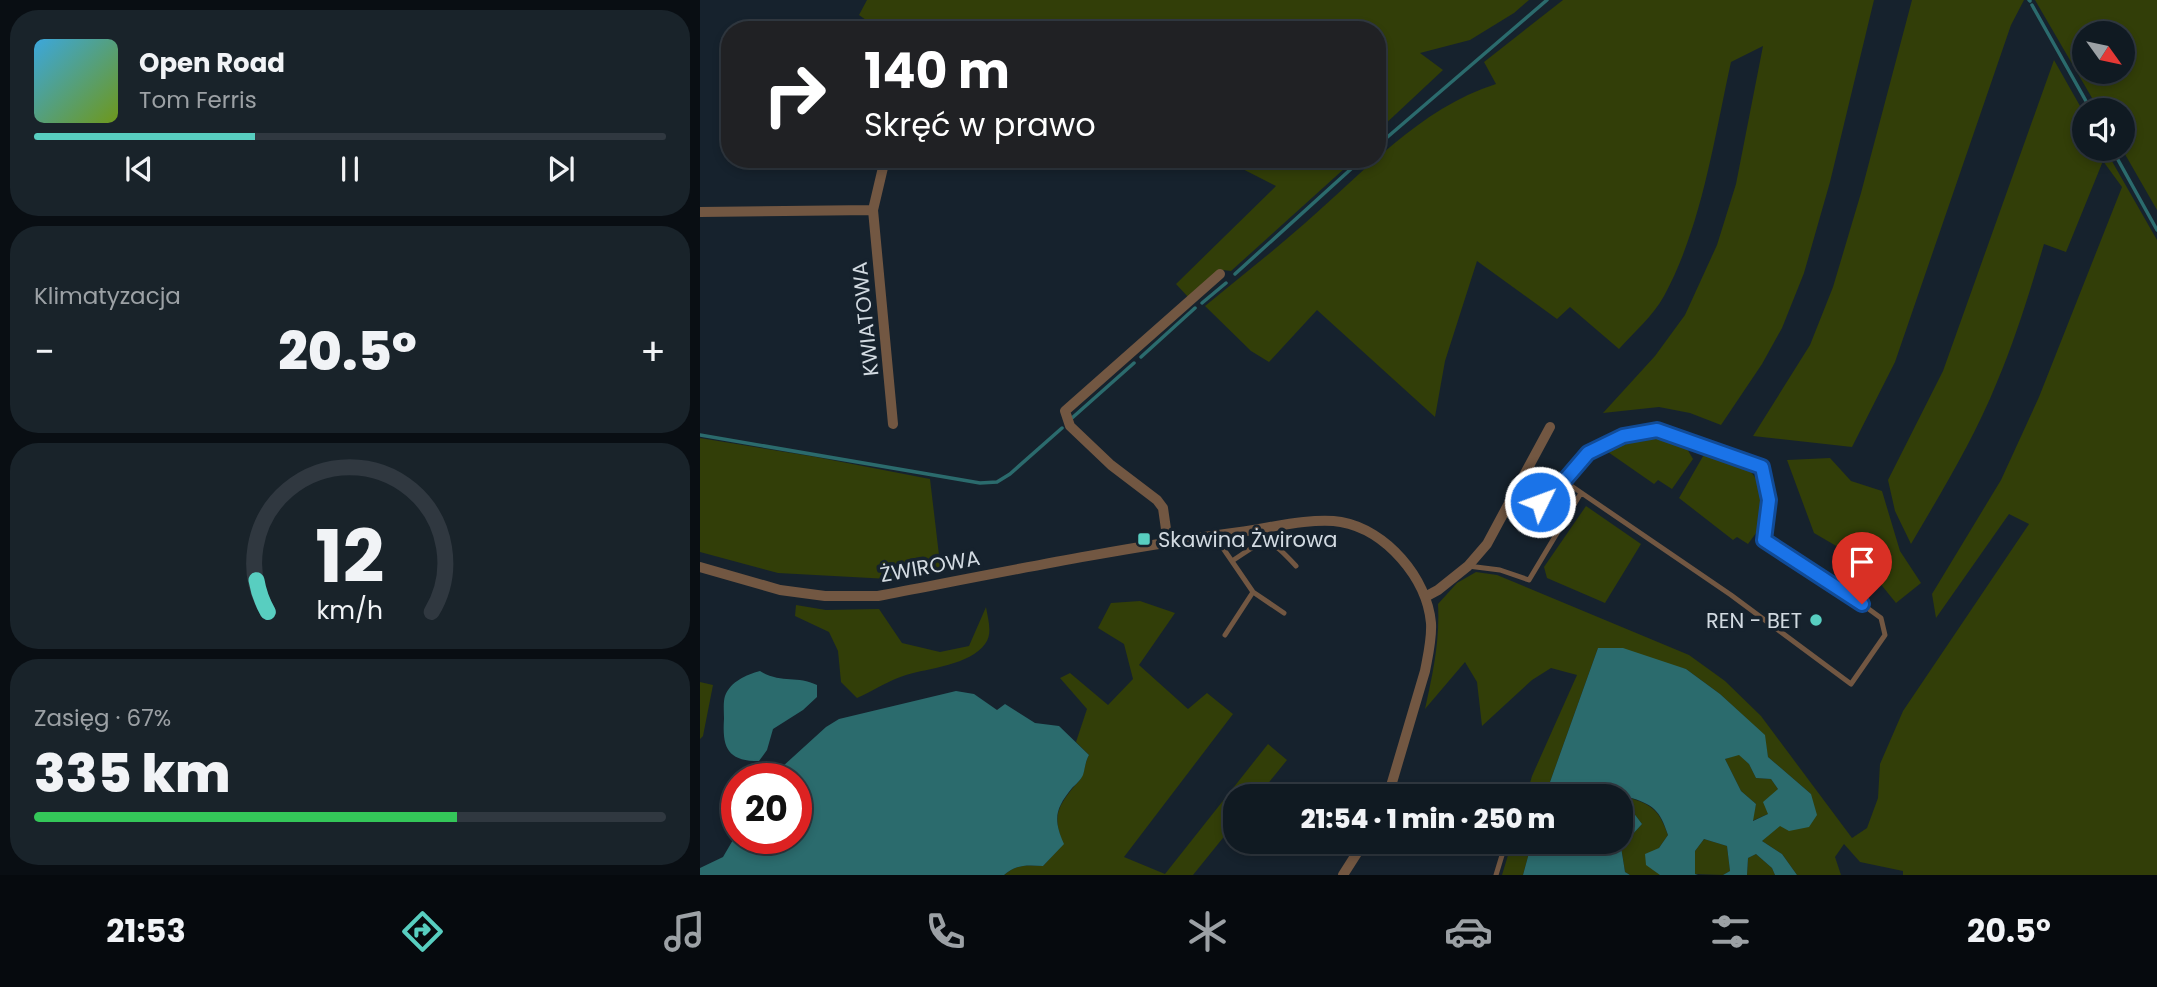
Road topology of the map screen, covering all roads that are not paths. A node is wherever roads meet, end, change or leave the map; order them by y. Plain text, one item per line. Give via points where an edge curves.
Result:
1 (883, 168) edge
2 (873, 210) junction
3 (700, 212) edge
4 (1220, 274) dead end
5 (893, 424) dead end
6 (1550, 427) dead end
7 (1564, 481) junction
8 (1581, 493) junction
9 (1513, 494) junction
10 (1214, 535) junction
11 (1168, 543) junction
12 (1232, 561) junction
13 (1296, 566) dead end
14 (1468, 566) junction
15 (700, 567) edge
16 (1253, 592) junction
17 (1425, 597) junction
18 (1284, 613) dead end
19 (1226, 635) dead end
20 (1391, 784) edge
21 (1356, 854) edge
22 (1502, 854) edge
23 (1343, 875) edge
24 (1496, 875) edge

1 - 2 street, KWIATOWA
2 - 3 street
2 - 5 street, KWIATOWA
4 - 11 street via 1065,411 1070,426 1157,500 1163,508
6 - 9 street
7 - 8 lane
7 - 8 lane via 1588,453 1623,436 1657,430 1762,467 1769,500 1764,540 1881,618 1885,635 1851,684
7 - 9 lane via 1540,502
8 - 14 lane via 1529,580
9 - 14 street via 1487,544
10 - 11 street, ŻWIROWA
10 - 12 lane
10 - 17 street, ŻWIROWA via 1326,520 1353,525 1399,557
11 - 15 street, ŻWIROWA via 878,596 825,597 780,590
12 - 13 lane via 1266,541 1278,546
12 - 16 lane
14 - 17 street
16 - 18 lane
16 - 19 lane
17 - 20 street via 1431,622 1429,651
21 - 23 street
22 - 24 lane

